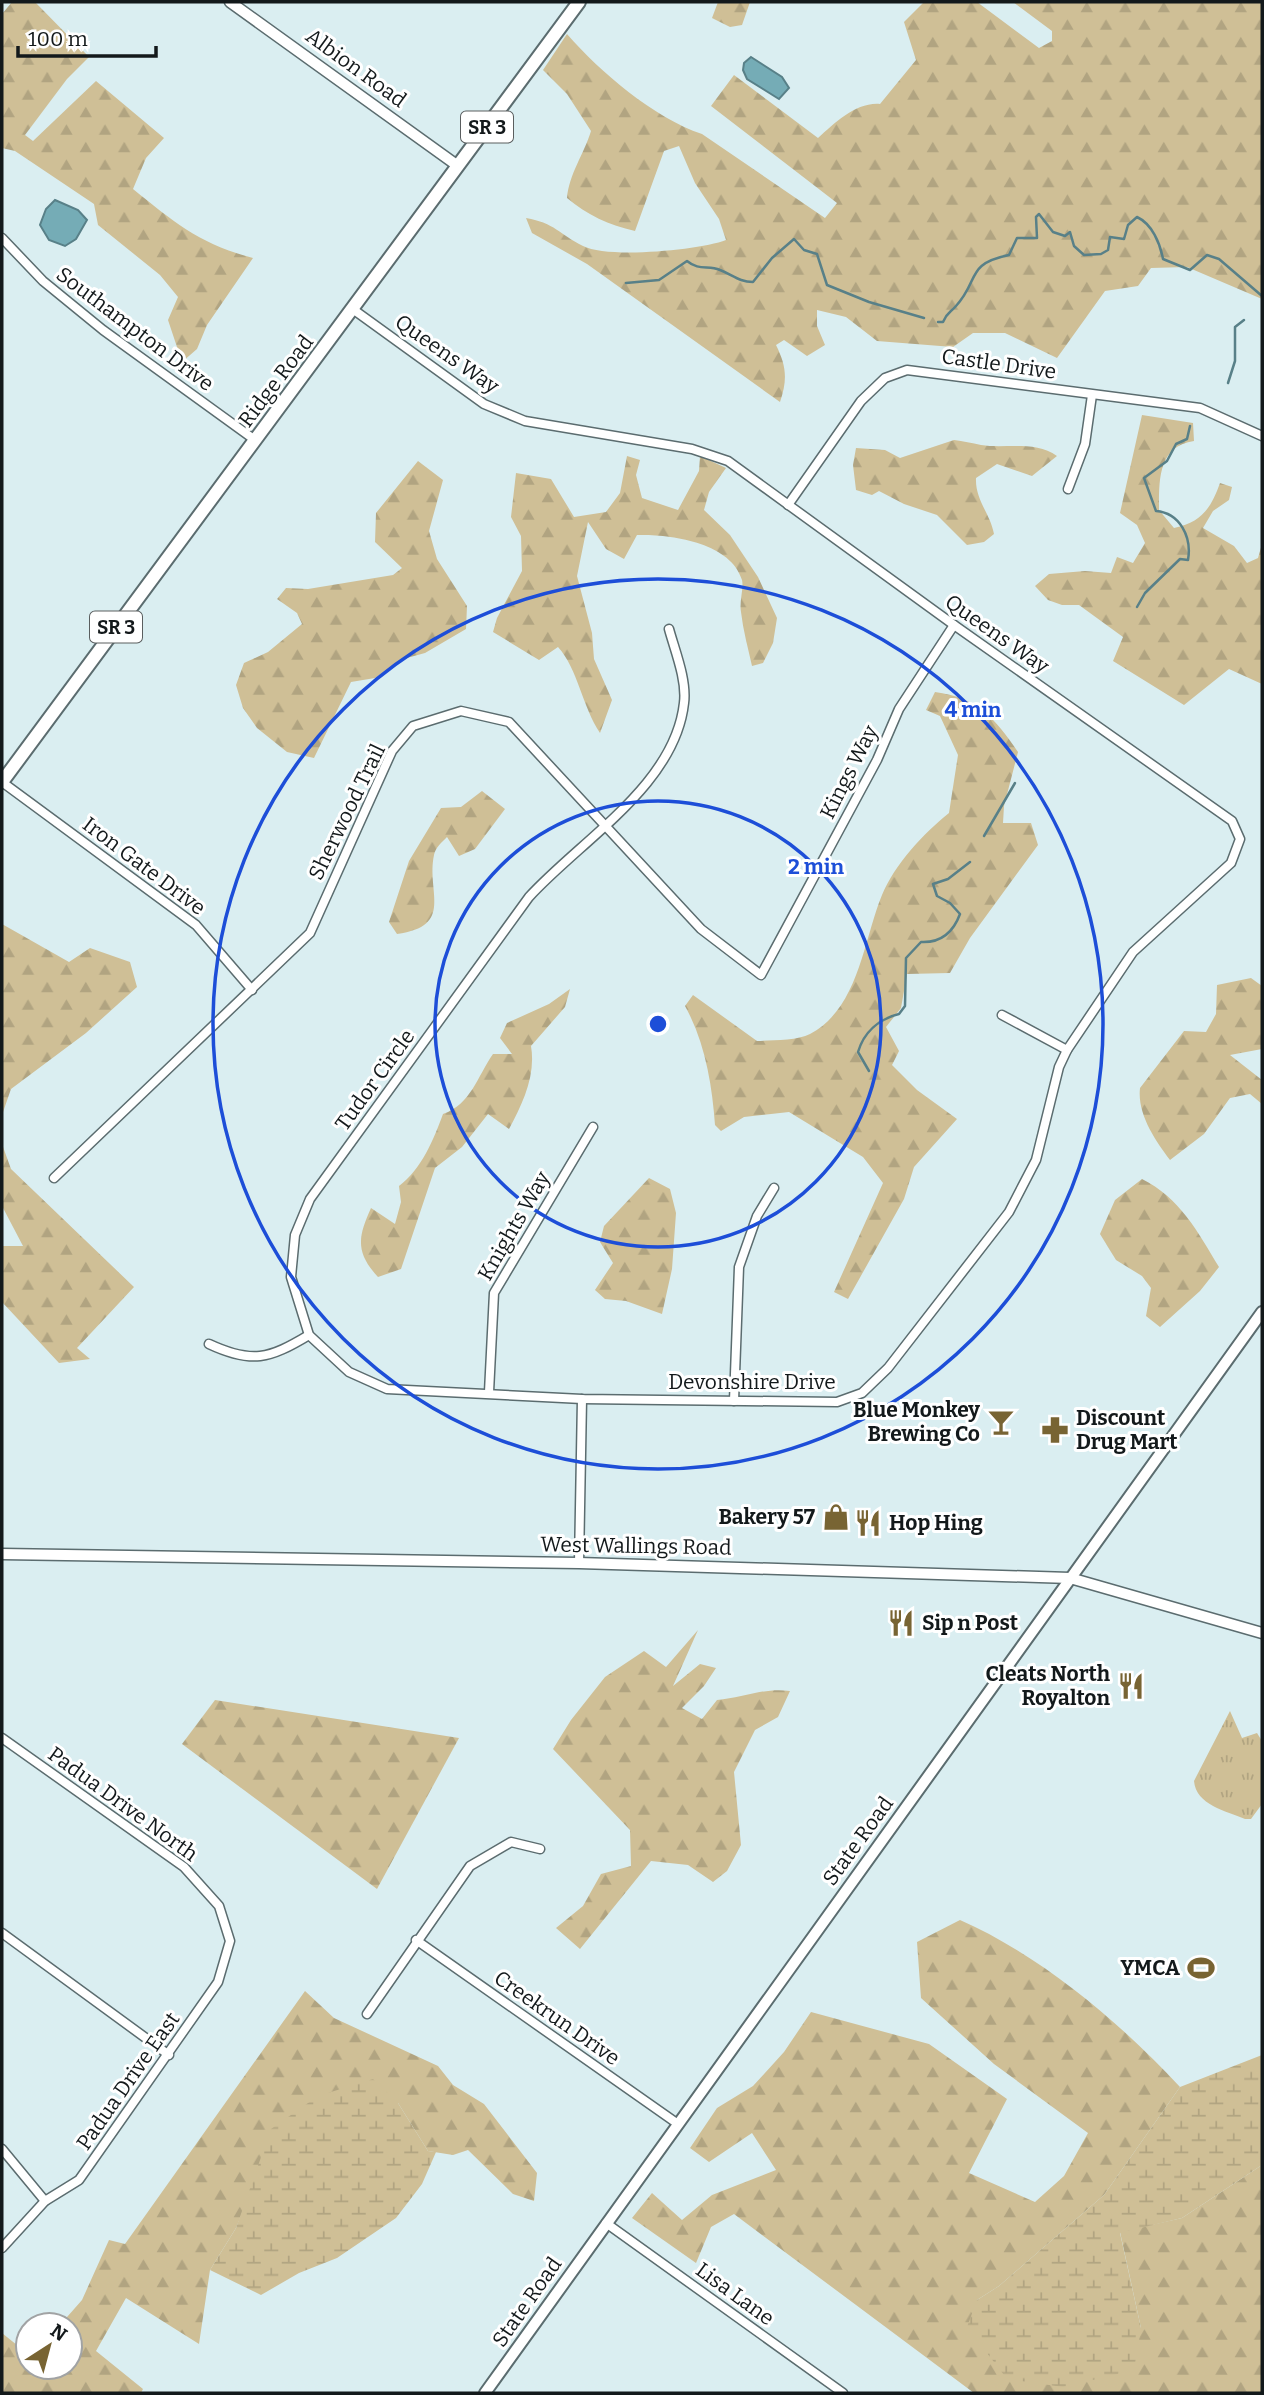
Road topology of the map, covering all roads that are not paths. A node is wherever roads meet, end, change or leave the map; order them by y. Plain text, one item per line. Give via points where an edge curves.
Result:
1 (230, 2) edge
2 (579, 2) edge
3 (458, 166) junction
4 (2, 238) edge
5 (354, 310) junction
6 (1091, 395) junction
7 (1262, 436) edge
8 (255, 440) junction
9 (1068, 489) dead end
10 (788, 505) junction
11 (954, 625) junction
12 (669, 629) dead end
13 (2, 782) edge
14 (603, 825) junction
15 (761, 975) joint
16 (252, 990) junction
17 (1002, 1015) dead end
18 (1067, 1050) junction
19 (593, 1127) dead end
20 (54, 1178) dead end
21 (1026, 1180) joint
22 (774, 1188) dead end
23 (1262, 1312) edge
24 (309, 1335) junction
25 (209, 1344) dead end
26 (489, 1392) junction
27 (582, 1399) junction
28 (734, 1401) junction
29 (2, 1554) edge
30 (579, 1563) junction
31 (1070, 1578) junction
32 (1262, 1633) edge
33 (2, 1738) edge
34 (540, 1849) dead end
35 (219, 1906) joint
36 (2, 1933) edge
37 (416, 1940) junction
38 (368, 2014) dead end
39 (169, 2055) junction
40 (678, 2124) junction
41 (2, 2148) edge
42 (45, 2201) junction
43 (606, 2223) junction
44 (2, 2248) edge
45 (485, 2393) edge
46 (843, 2393) edge

1 - 3 street, Albion Road
2 - 3 main road, Ridge Road / SR 3
3 - 5 main road, Ridge Road / SR 3
4 - 8 street, Southampton Drive via 43,281 93,321
5 - 8 main road, Ridge Road / SR 3
5 - 10 street, Queens Way via 484,404 525,421 692,449 728,461
6 - 7 street, Castle Drive via 1200,408
6 - 9 street via 1085,444
6 - 10 street, Castle Drive via 907,370 885,378 861,401
8 - 13 main road, Ridge Road / SR 3
10 - 11 street, Queens Way
11 - 15 street, Kings Way via 899,709 877,760
11 - 18 street, Queens Way via 1233,821 1240,839 1231,863 1133,952
12 - 14 street, Tudor Circle via 685,701 674,742 654,777
13 - 16 street, Iron Gate Drive via 196,925
14 - 15 street, Sherwood Trail via 701,929
14 - 16 street, Sherwood Trail via 509,722 461,711 413,726 392,751 310,933
14 - 24 street, Tudor Circle via 529,897 310,1199 295,1235 291,1277
16 - 20 street, Sherwood Trail
17 - 18 street
18 - 21 street, Queens Way via 1036,1160
19 - 26 street, Knights Way via 494,1293
21 - 28 street, Devonshire Drive via 980,1252 862,1393 837,1402
22 - 28 street via 757,1216 739,1267
23 - 31 main road, State Road
24 - 25 street via 277,1354 238,1357
24 - 26 street, Tudor Circle via 349,1372 387,1389
26 - 27 street, Tudor Circle
27 - 28 street, Devonshire Drive
27 - 30 street
29 - 30 street, West Wallings Road
30 - 31 street, West Wallings Road
31 - 32 street, West Wallings Road
31 - 40 main road, State Road
33 - 35 street, Padua Drive North via 184,1867
34 - 37 street via 511,1842 470,1866
35 - 39 street, Padua Drive East via 230,1941 218,1982
36 - 39 street
37 - 38 street
37 - 40 street, Creekrun Drive
39 - 42 street, Padua Drive East via 79,2180
40 - 43 main road, State Road
41 - 42 street
42 - 44 street, Padua Drive East
43 - 45 main road, State Road
43 - 46 street, Lisa Lane

